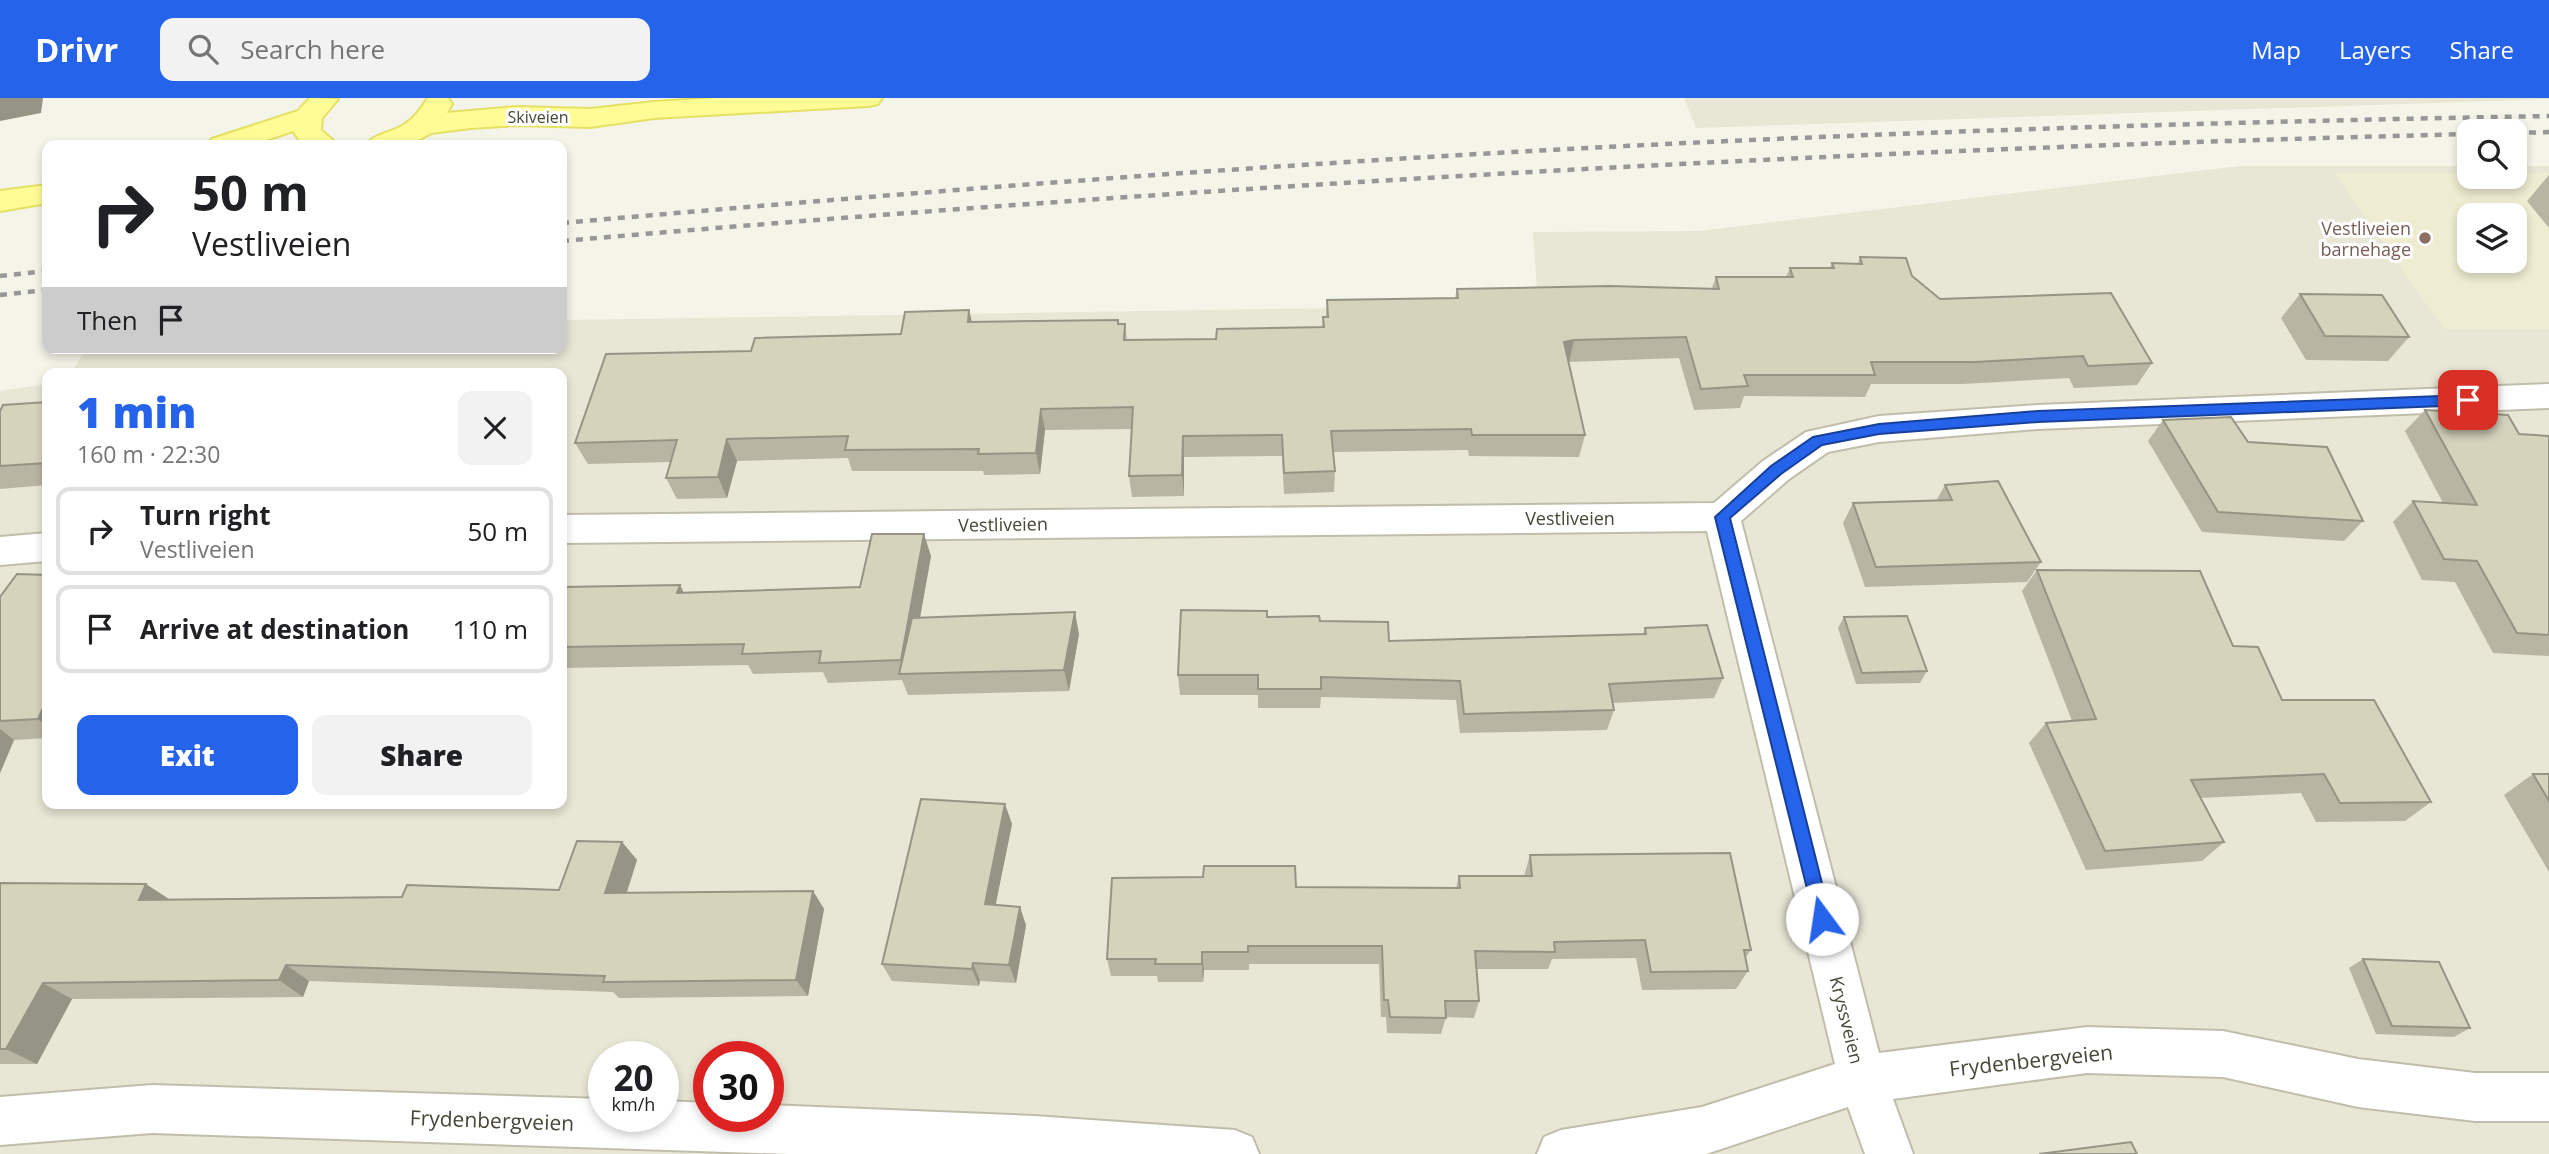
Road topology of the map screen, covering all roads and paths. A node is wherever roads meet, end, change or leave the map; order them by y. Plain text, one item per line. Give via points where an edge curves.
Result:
1 (438, 98) edge
2 (597, 98) edge
3 (868, 98) edge
4 (317, 108) edge
5 (654, 110) junction
6 (423, 125) junction
7 (235, 140) edge
8 (313, 140) edge
9 (394, 140) edge
10 (42, 195) edge
11 (0, 201) edge
12 (2549, 396) edge
13 (1722, 517) junction
14 (567, 530) edge
15 (42, 547) edge
16 (0, 551) edge
17 (1862, 1079) junction
18 (2549, 1097) edge
19 (0, 1121) edge
20 (1236, 1154) edge
21 (1561, 1154) edge
22 (1889, 1154) edge

1 - 6 main road
2 - 5 main road, Skiveien
3 - 5 main road, Skiveien
4 - 7 main road
4 - 8 main road via 307,130
5 - 6 main road, Skiveien via 590,118 516,116
6 - 9 main road
10 - 11 main road
12 - 13 street via 2038,416 1879,429 1818,441
13 - 14 street, Vestliveien
13 - 17 street, Kryssveien
15 - 16 street
17 - 18 street, Frydenbergveien via 2087,1050 2222,1054 2358,1083 2475,1097
17 - 21 street, Frydenbergveien via 1702,1131
17 - 22 street, Kryssveien
19 - 20 street, Frydenbergveien via 180,1110 811,1130

